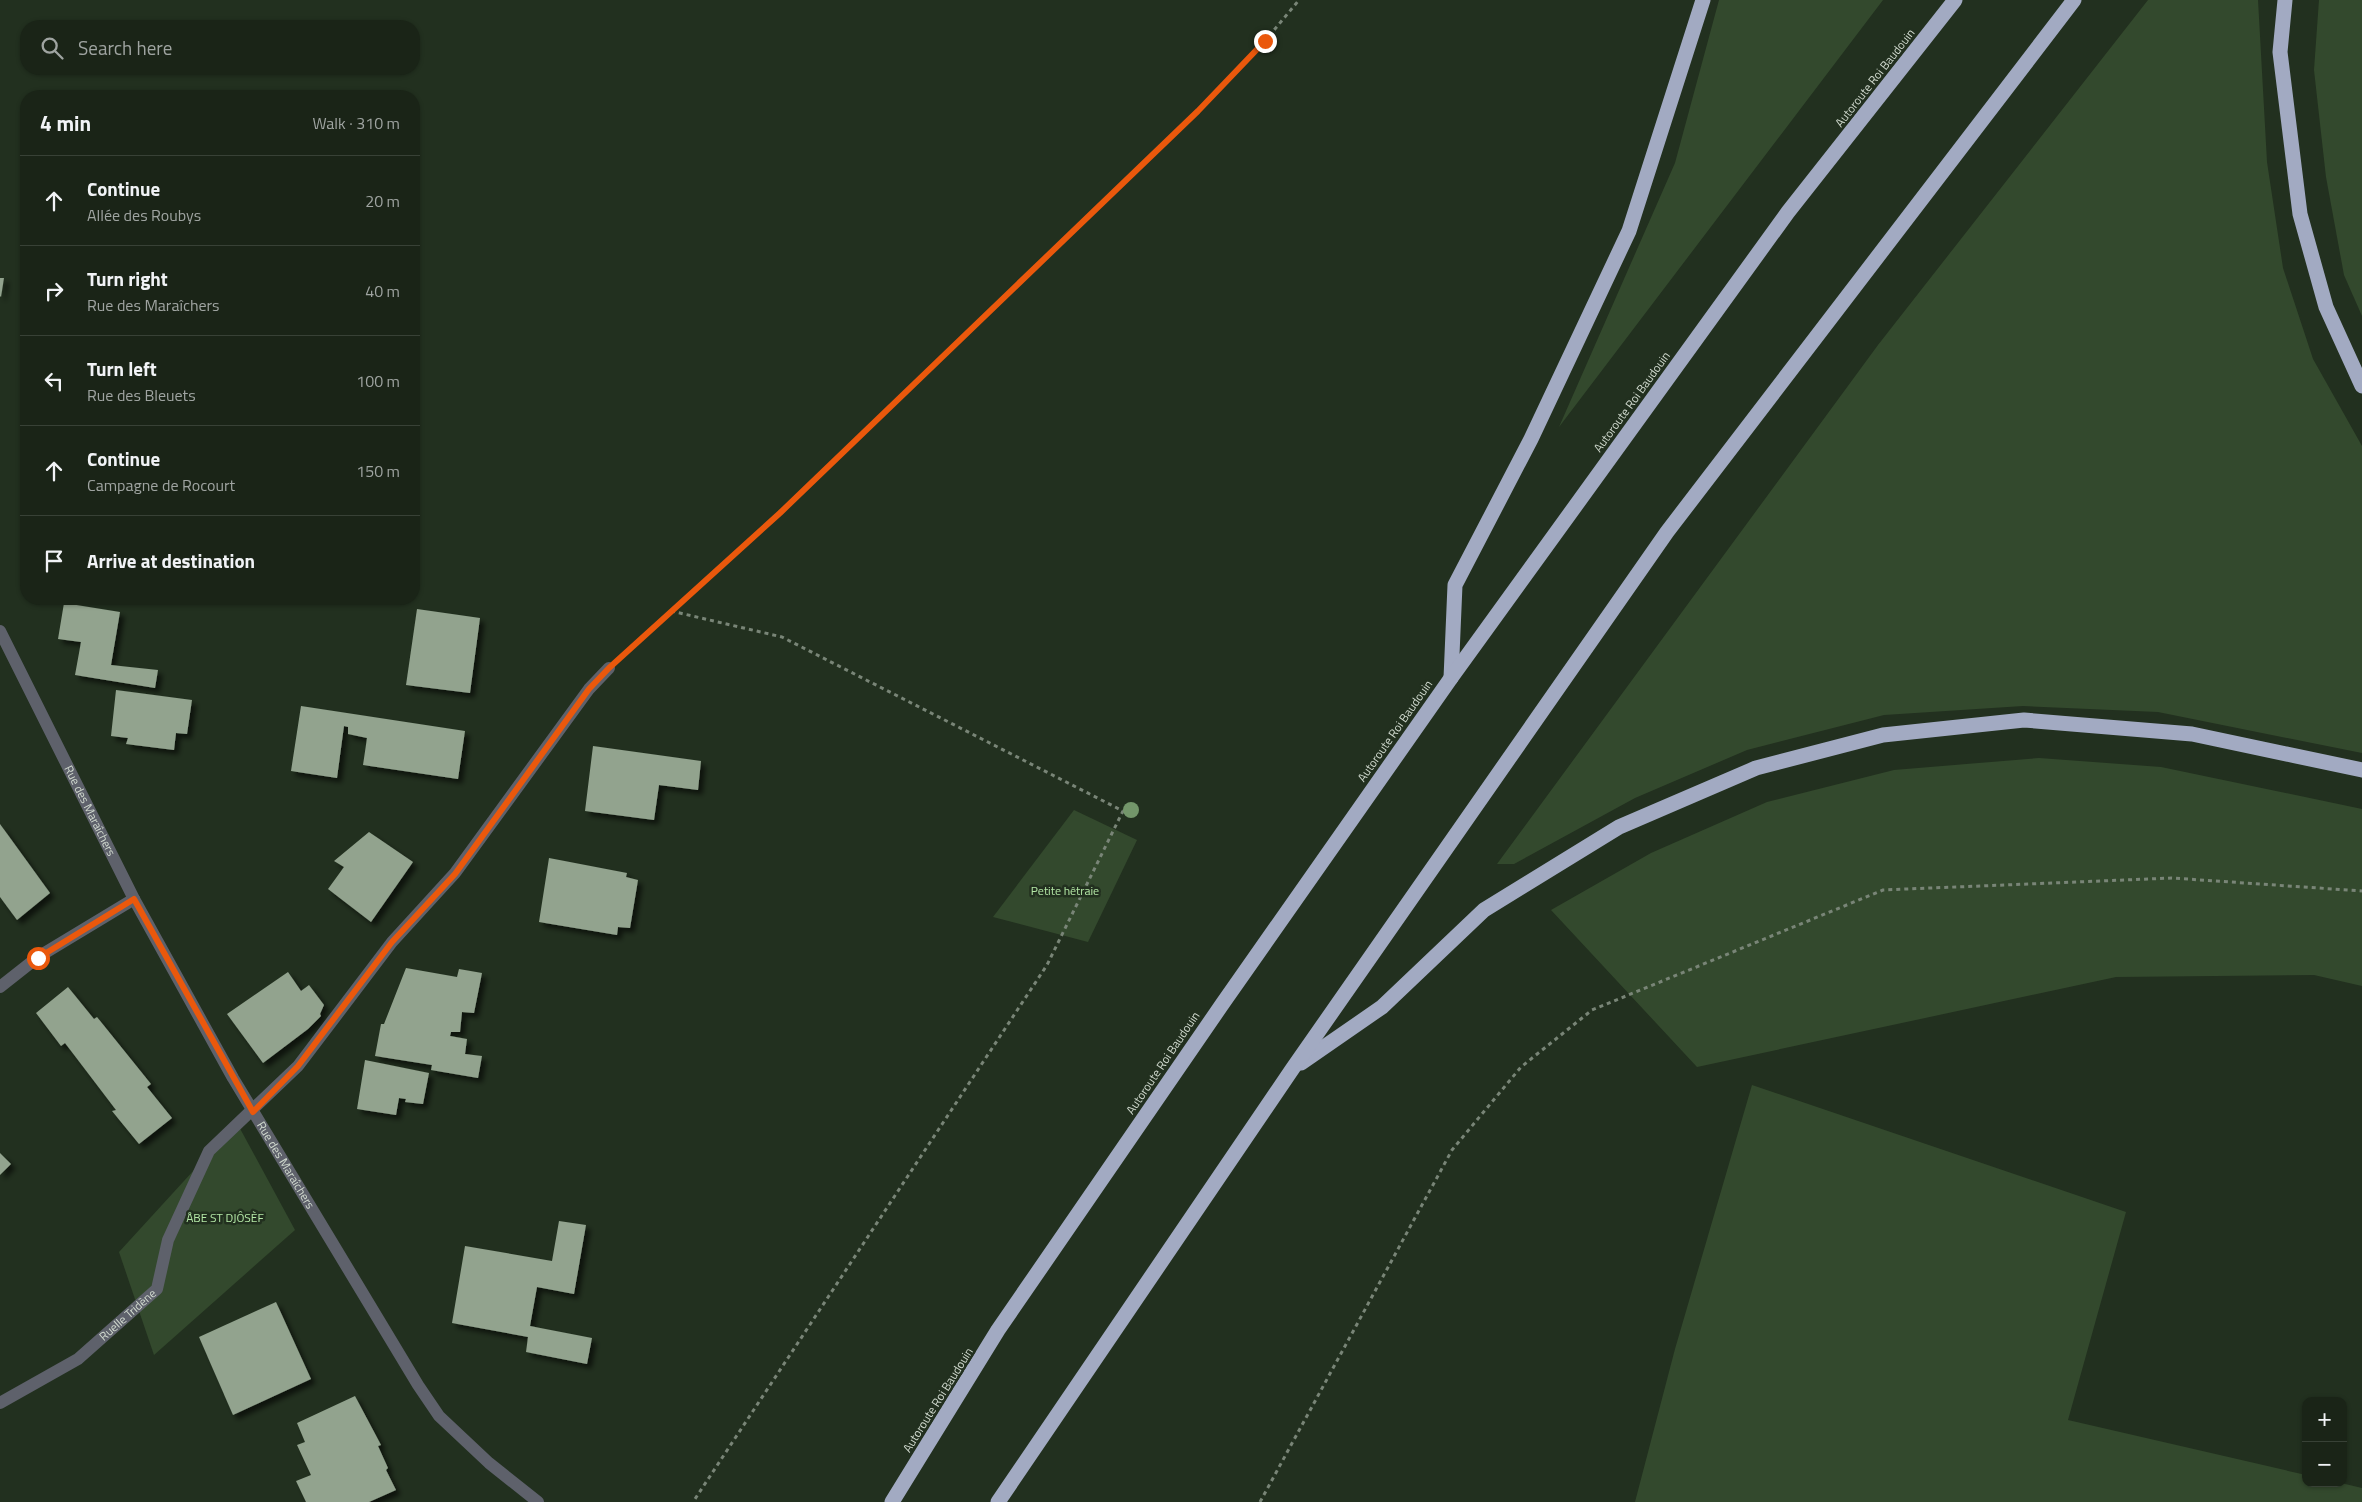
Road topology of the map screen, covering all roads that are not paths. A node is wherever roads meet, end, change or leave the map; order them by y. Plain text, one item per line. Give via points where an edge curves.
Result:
1 (1703, 0) edge
2 (1955, 0) edge
3 (2074, 0) edge
4 (2285, 0) edge
5 (2362, 386) edge
6 (0, 631) edge
7 (609, 668) road end
8 (1451, 678) junction
9 (2362, 770) edge
10 (134, 899) junction
11 (0, 987) edge
12 (1293, 1068) junction
13 (253, 1112) junction
14 (0, 1403) edge
15 (538, 1502) edge
16 (892, 1502) edge
17 (998, 1502) edge

1 - 8 highway via 1629,231 1531,439 1455,585
2 - 8 highway, Autoroute Roi Baudouin via 1788,212
3 - 12 highway via 1667,532
4 - 5 highway via 2280,52 2300,214 2326,307
6 - 10 street, Rue des Maraîchers
7 - 13 street, Ruelle Tridène via 589,689 455,874 392,942 298,1066
8 - 16 highway, Autoroute Roi Baudouin via 1222,1003 998,1330
9 - 12 highway via 2192,734 2024,720 1883,735 1756,768 1619,826 1484,910 1382,1007
10 - 11 street via 38,958
10 - 13 street, Rue des Maraîchers
12 - 17 highway
13 - 14 street, Ruelle Tridène via 209,1151 168,1240 157,1289 78,1359
13 - 15 street, Rue des Maraîchers via 439,1416 489,1463

